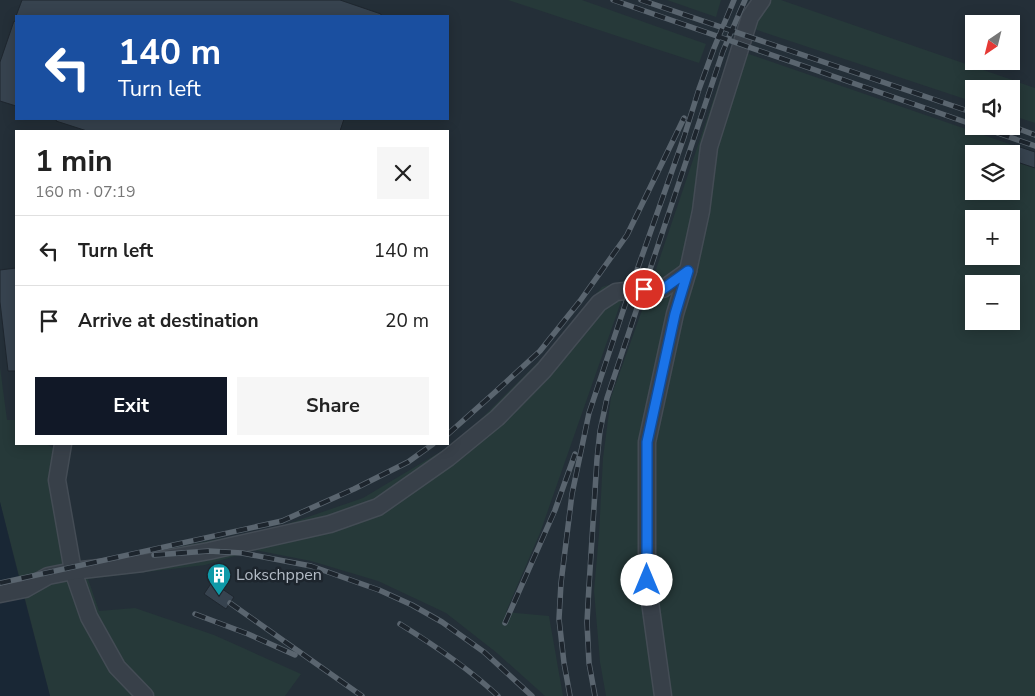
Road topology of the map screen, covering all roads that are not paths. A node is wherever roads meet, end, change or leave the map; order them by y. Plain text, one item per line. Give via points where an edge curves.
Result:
1 (762, 0) edge
2 (688, 271) junction
3 (62, 445) edge
4 (74, 571) junction
5 (0, 594) edge
6 (144, 696) edge
7 (663, 696) edge

1 - 2 street via 750,17 709,147 701,211
2 - 4 street via 663,289 616,292 599,302 544,370 497,418 448,458 378,507 330,524 209,551
2 - 7 street via 675,314 647,442 647,580
3 - 4 street via 57,480
4 - 5 street via 48,576 25,589
4 - 6 street via 89,617 117,667

